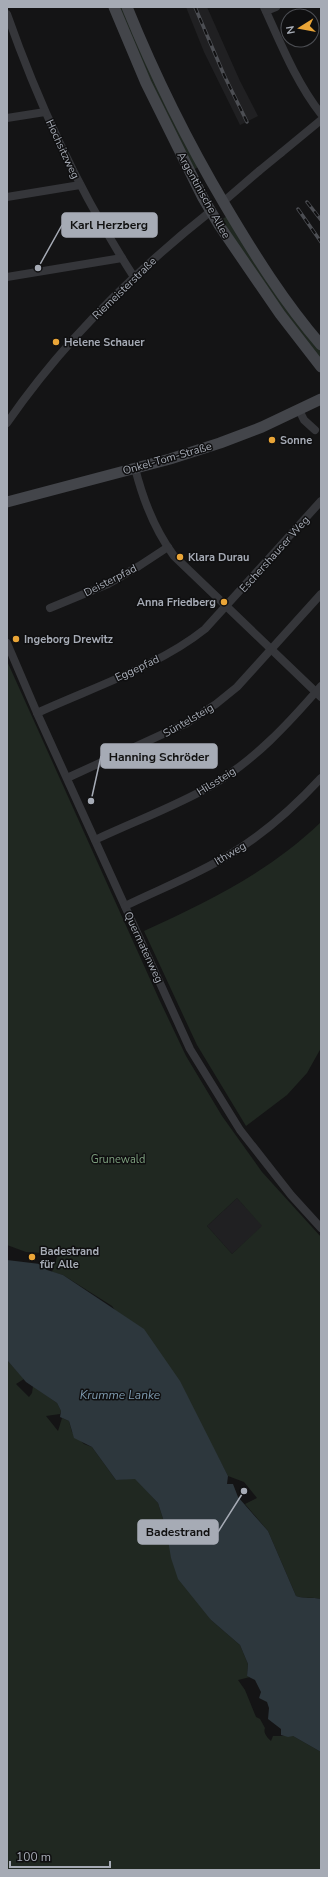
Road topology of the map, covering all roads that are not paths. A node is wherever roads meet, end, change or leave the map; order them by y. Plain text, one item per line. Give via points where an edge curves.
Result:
1 (114, 7) edge
2 (127, 7) edge
3 (276, 7) edge
4 (265, 9) edge
5 (7, 14) edge
6 (11, 38) edge
7 (45, 112) junction
8 (321, 114) edge
9 (7, 118) edge
10 (321, 120) edge
11 (80, 185) junction
12 (7, 197) edge
13 (223, 202) junction
14 (211, 211) junction
15 (122, 258) junction
16 (7, 277) edge
17 (134, 277) junction
18 (321, 345) edge
19 (321, 367) edge
20 (321, 399) edge
21 (299, 410) junction
22 (7, 423) edge
23 (318, 433) edge
24 (135, 468) junction
25 (321, 501) edge
26 (7, 502) edge
27 (168, 547) junction
28 (321, 594) edge
29 (226, 606) junction
30 (50, 608) dead end
31 (7, 643) edge
32 (271, 649) junction
33 (319, 691) edge
34 (37, 714) junction
35 (67, 778) junction
36 (321, 778) edge
37 (95, 840) junction
38 (125, 906) junction
39 (320, 1225) edge

1 - 14 main road, Argentinische Allee via 146,84
2 - 13 main road, Argentinische Allee via 162,90
3 - 4 street
4 - 8 street via 295,73
5 - 6 street, Hochsitzweg
6 - 7 street, Hochsitzweg
7 - 9 street
7 - 11 street, Hochsitzweg
10 - 13 street, Riemeisterstraße, bridge
11 - 12 street
11 - 15 street, Hochsitzweg
13 - 14 main road, Riemeisterstraße
13 - 18 main road, Argentinische Allee via 277,289
14 - 17 street, Riemeisterstraße
14 - 19 main road, Argentinische Allee via 280,314
15 - 16 street
15 - 17 street, Hochsitzweg
17 - 22 street, Riemeisterstraße via 70,343 39,379
20 - 21 main road, Onkel-Tom-Straße
21 - 23 street via 304,420
21 - 24 main road, Onkel-Tom-Straße via 220,443
24 - 26 main road, Onkel-Tom-Straße
24 - 27 street via 148,511
25 - 29 street, Eschershauser Weg
27 - 29 street via 184,567
27 - 30 street, Deisterpfad via 108,584
28 - 32 street
29 - 32 street
29 - 34 street, Eggepfad via 205,628 158,659
31 - 34 street, Quermatenweg
32 - 33 street
32 - 35 street, Süntelsteig via 236,687 202,714
33 - 37 street, Hilssteig via 250,759 211,786
34 - 35 street, Quermatenweg
35 - 37 street, Quermatenweg
36 - 38 street, Ithweg via 295,804 248,843 211,865
37 - 38 street, Quermatenweg
38 - 39 street, Quermatenweg via 190,1049 217,1095 264,1163

